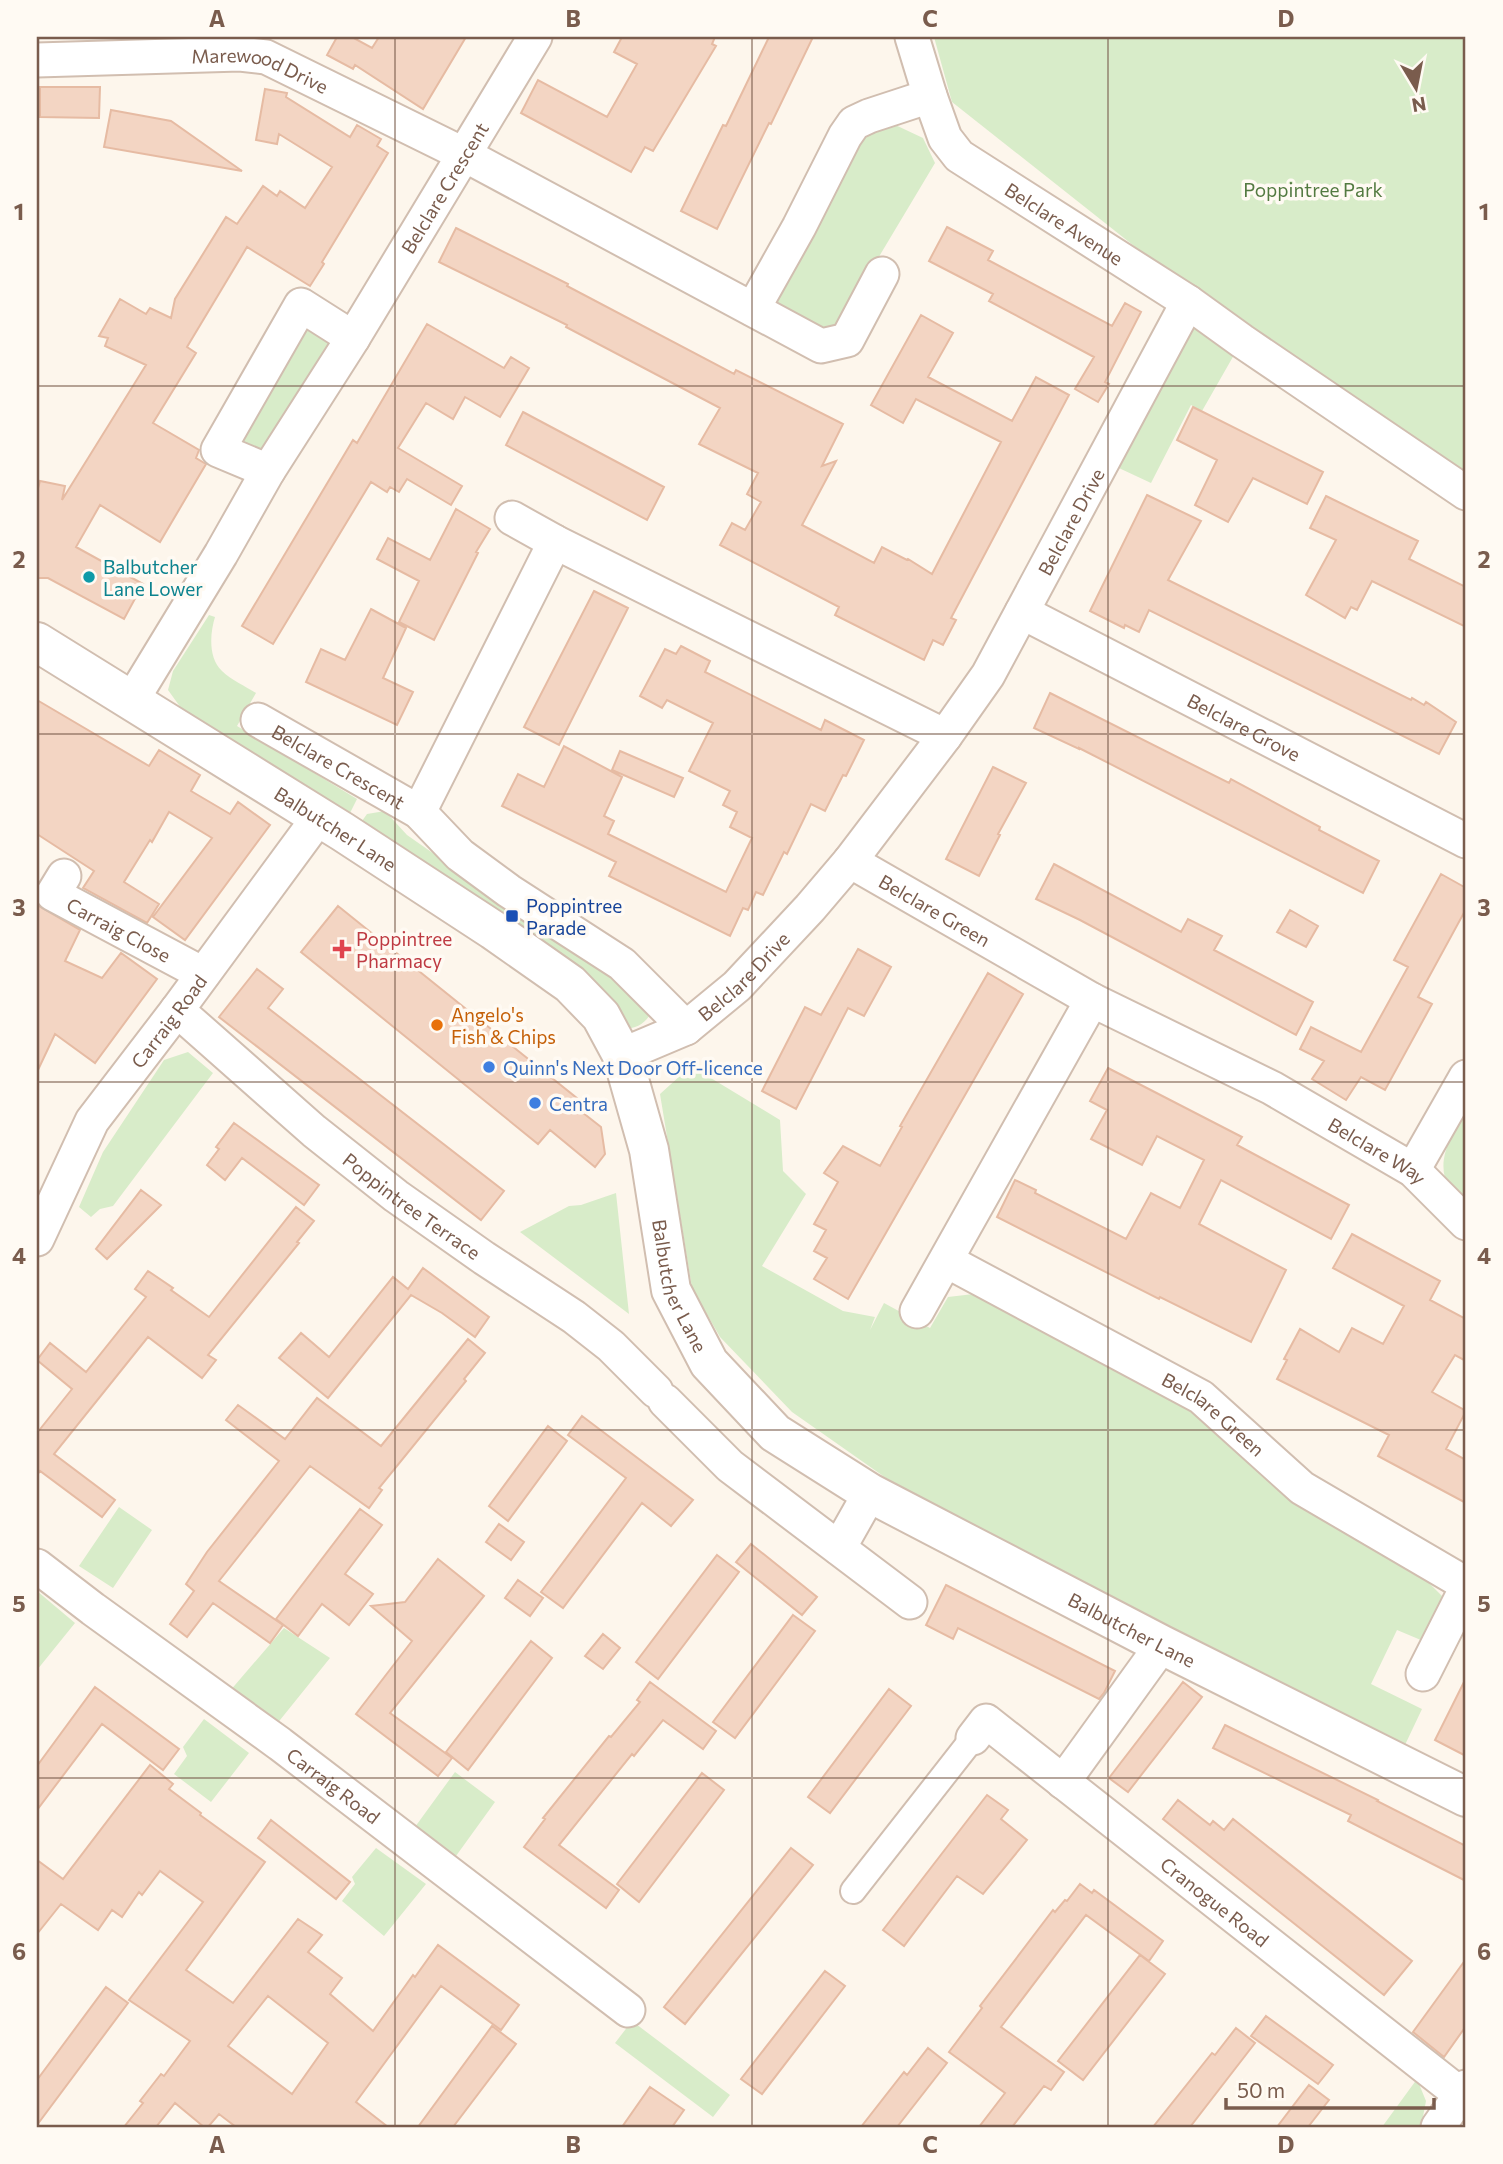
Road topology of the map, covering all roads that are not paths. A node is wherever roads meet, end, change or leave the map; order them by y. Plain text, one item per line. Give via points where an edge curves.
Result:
1 (535, 37) edge
2 (912, 37) edge
3 (241, 45) edge
4 (194, 46) edge
5 (37, 60) edge
6 (930, 96) junction
7 (465, 155) junction
8 (882, 274) dead end
9 (1188, 302) junction
10 (753, 309) junction
11 (353, 338) junction
12 (268, 471) junction
13 (1466, 493) edge
14 (512, 518) dead end
15 (555, 542) junction
16 (1022, 612) junction
17 (37, 642) edge
18 (132, 700) junction
19 (258, 720) dead end
20 (945, 736) junction
21 (419, 812) junction
22 (319, 817) junction
23 (1466, 841) edge
24 (850, 861) junction
25 (64, 876) dead end
26 (203, 974) junction
27 (1092, 1000) junction
28 (177, 1010) junction
29 (686, 1028) junction
30 (622, 1055) junction
31 (1466, 1077) edge
32 (1279, 1092) joint
33 (1413, 1170) junction
34 (1466, 1223) edge
35 (37, 1239) edge
36 (947, 1261) junction
37 (917, 1311) dead end
38 (870, 1493) junction
39 (839, 1548) junction
40 (37, 1566) edge
41 (1466, 1586) edge
42 (910, 1602) dead end
43 (1162, 1645) junction
44 (1423, 1674) dead end
45 (974, 1738) joint
46 (1063, 1782) junction
47 (1466, 1797) edge
48 (853, 1891) dead end
49 (628, 2010) dead end
50 (1463, 2090) edge
51 (1438, 2127) edge

1 - 7 street, Belclare Crescent
2 - 6 street, Belclare Avenue
3 - 4 street, Marewood Drive
3 - 7 street, Marewood Drive
4 - 5 street, Marewood Drive
6 - 9 street, Belclare Avenue via 946,138 959,156
6 - 10 street via 854,123
7 - 10 street
7 - 11 street, Belclare Crescent
8 - 10 street via 847,340 821,346
9 - 13 street, Belclare Avenue
9 - 16 street, Belclare Drive
11 - 12 street, Belclare Crescent
11 - 12 street via 301,305 218,450
12 - 18 street, Belclare Crescent
14 - 15 street
15 - 20 street
15 - 21 street, Belclare Crescent
16 - 20 street, Belclare Drive via 988,675
16 - 23 street, Belclare Grove
17 - 18 street, Balbutcher Lane
18 - 22 street, Balbutcher Lane
19 - 21 street, Belclare Crescent
20 - 24 street, Belclare Drive
21 - 29 street, Belclare Crescent via 460,855 622,964
22 - 26 street, Carraig Road
22 - 30 street, Balbutcher Lane via 570,984 601,1016
24 - 27 street, Belclare Green
24 - 29 street, Belclare Drive via 737,986
25 - 26 street, Carraig Close via 53,894
26 - 28 street, Carraig Road
27 - 32 street, Belclare Green
27 - 36 street
28 - 35 street, Carraig Road via 92,1121
28 - 39 street, Poppintree Terrace via 314,1131 407,1204 611,1346 730,1466
29 - 30 street, Belclare Drive
30 - 38 street, Balbutcher Lane via 649,1150 671,1290 709,1363 775,1433
31 - 33 street
32 - 33 street, Belclare Way
33 - 34 street, Belclare Way
36 - 37 street
36 - 41 street, Belclare Green via 1201,1397 1302,1488
38 - 39 street
38 - 43 street, Balbutcher Lane
39 - 42 street, Poppintree Terrace
40 - 49 street, Carraig Road via 280,1744
41 - 44 street, Belclare Green
43 - 46 street
43 - 47 street, Balbutcher Lane
45 - 46 street, Cranogue Road via 986,1721
45 - 48 street
46 - 50 street, Cranogue Road
50 - 51 street, Cranogue Road

